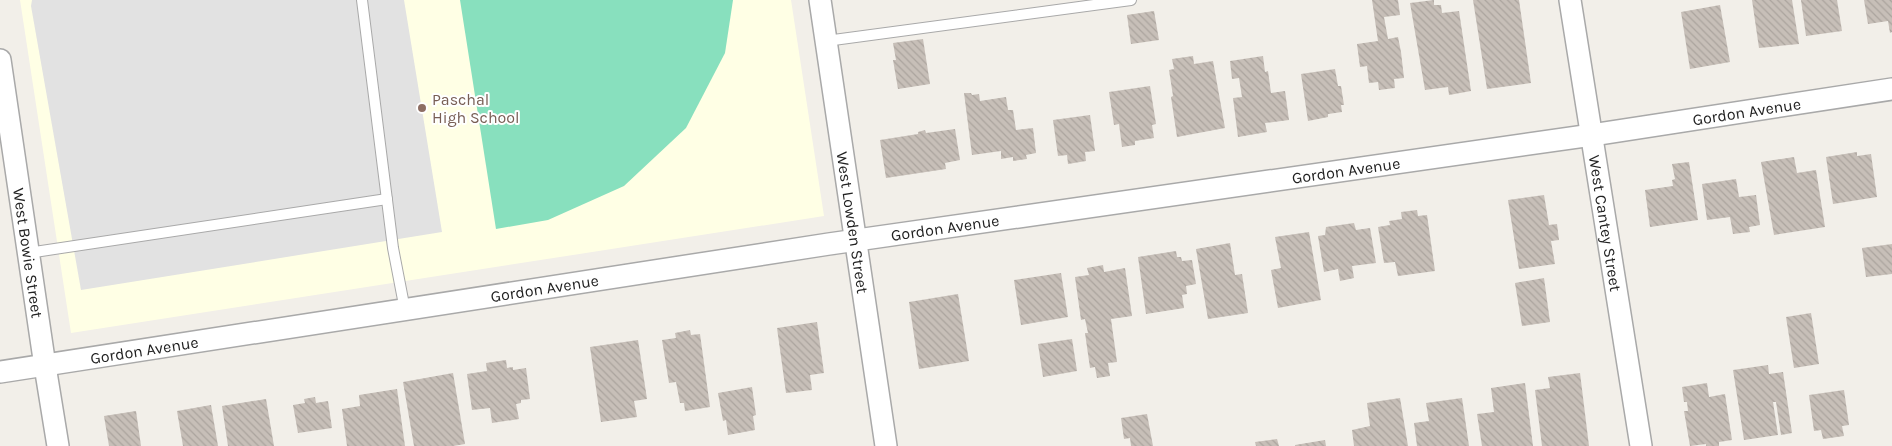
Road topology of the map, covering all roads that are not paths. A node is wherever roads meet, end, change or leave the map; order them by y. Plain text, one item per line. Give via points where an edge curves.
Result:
1 (362, 0) edge
2 (820, 0) edge
3 (1131, 0) edge
4 (1570, 0) edge
5 (826, 40) junction
6 (0, 60) edge
7 (1892, 89) edge
8 (1592, 136) junction
9 (387, 199) junction
10 (856, 240) junction
11 (28, 253) junction
12 (405, 310) junction
13 (45, 366) junction
14 (0, 372) edge
15 (58, 446) edge
16 (886, 446) edge
17 (1641, 446) edge

1 - 9 lane
2 - 5 street, West Lowden Street
3 - 5 lane
4 - 8 street, West Cantey Street
5 - 10 street, West Lowden Street
6 - 11 street, West Bowie Street
7 - 8 street, Gordon Avenue
8 - 10 street, Gordon Avenue
8 - 17 street, West Cantey Street
9 - 11 lane
9 - 12 lane
10 - 12 street, Gordon Avenue
10 - 16 street, West Lowden Street
11 - 13 street, West Bowie Street
12 - 13 street, Gordon Avenue
13 - 14 street, Gordon Avenue
13 - 15 street, West Bowie Street

